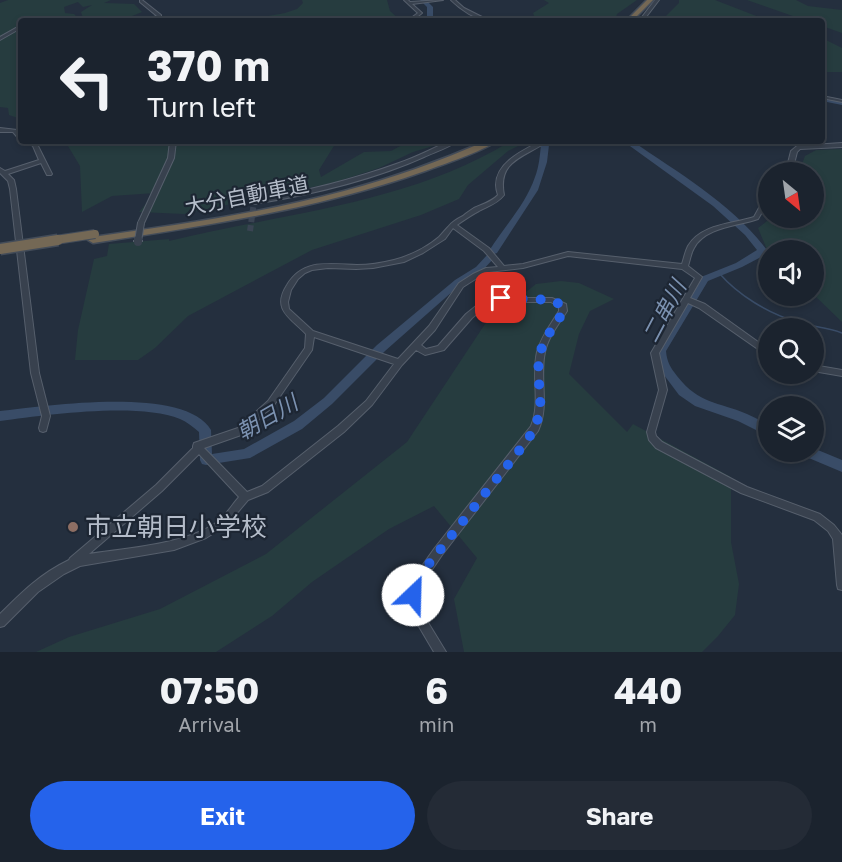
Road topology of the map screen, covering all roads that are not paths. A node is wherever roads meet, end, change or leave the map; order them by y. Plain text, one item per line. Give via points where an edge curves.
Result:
1 (441, 0) edge
2 (453, 0) edge
3 (644, 0) edge
4 (651, 0) edge
5 (657, 0) edge
6 (141, 1) edge
7 (429, 1) edge
8 (408, 2) edge
9 (153, 18) edge
10 (413, 18) edge
11 (482, 18) edge
12 (627, 18) edge
13 (632, 18) edge
14 (642, 18) edge
15 (18, 28) edge
16 (0, 39) edge
17 (825, 98) edge
18 (842, 101) edge
19 (0, 130) edge
20 (18, 134) edge
21 (33, 144) edge
22 (173, 144) edge
23 (448, 144) edge
24 (474, 144) edge
25 (486, 144) edge
26 (541, 144) edge
27 (842, 145) edge
28 (42, 161) junction
29 (791, 162) edge
30 (2, 171) edge
31 (49, 174) dead end
32 (254, 202) dead end
33 (758, 214) edge
34 (453, 225) junction
35 (94, 237) junction
36 (138, 245) dead end
37 (0, 249) edge
38 (0, 254) edge
39 (684, 267) junction
40 (502, 268) junction
41 (687, 300) junction
42 (310, 333) junction
43 (415, 345) junction
44 (758, 346) edge
45 (399, 363) junction
46 (824, 370) edge
47 (842, 372) edge
48 (43, 428) dead end
49 (200, 447) junction
50 (244, 497) junction
51 (66, 567) junction
52 (842, 585) edge
53 (0, 622) edge
54 (440, 652) edge

1 - 7 street
2 - 11 street
3 - 12 highway
4 - 13 highway
5 - 14 street
6 - 9 street via 160,16
7 - 8 street
8 - 10 street via 420,13
15 - 16 street
17 - 18 street
19 - 20 street
21 - 28 street
22 - 36 street, bridge via 171,158 141,223
23 - 32 street via 358,178
24 - 35 highway, 大分自動車道 via 399,174 306,201
25 - 35 highway, 大分自動車道 via 403,177 308,204 225,220
26 - 34 street via 508,162 497,184 501,195 498,201
27 - 29 street via 799,147
28 - 30 street
28 - 31 street
30 - 48 street via 13,189 35,373 46,416
33 - 39 street via 712,231 692,244
34 - 40 street via 496,256
34 - 42 street via 440,239 403,260 376,266 321,265 304,270 287,290 284,305 287,313 302,322
35 - 37 highway, 大分自動車道, bridge
35 - 38 highway, 大分自動車道
39 - 40 street via 568,254
39 - 41 street via 699,277
40 - 43 street via 465,281
41 - 44 street via 702,306
41 - 52 street via 655,353 663,390 652,437 659,445 744,490 816,517 831,528 838,537
42 - 45 street
42 - 49 street via 309,348 270,403 241,431 197,446
43 - 45 street
43 - 54 street via 425,352 441,348 479,306 494,299 552,300 563,306 544,340 540,356 541,406 535,428 417,584 413,603 416,613
45 - 50 street via 369,403 340,429 265,489
46 - 47 street
49 - 50 street
49 - 51 street via 159,488
50 - 51 street via 224,522 203,535 164,548 99,556
51 - 53 street via 34,588

